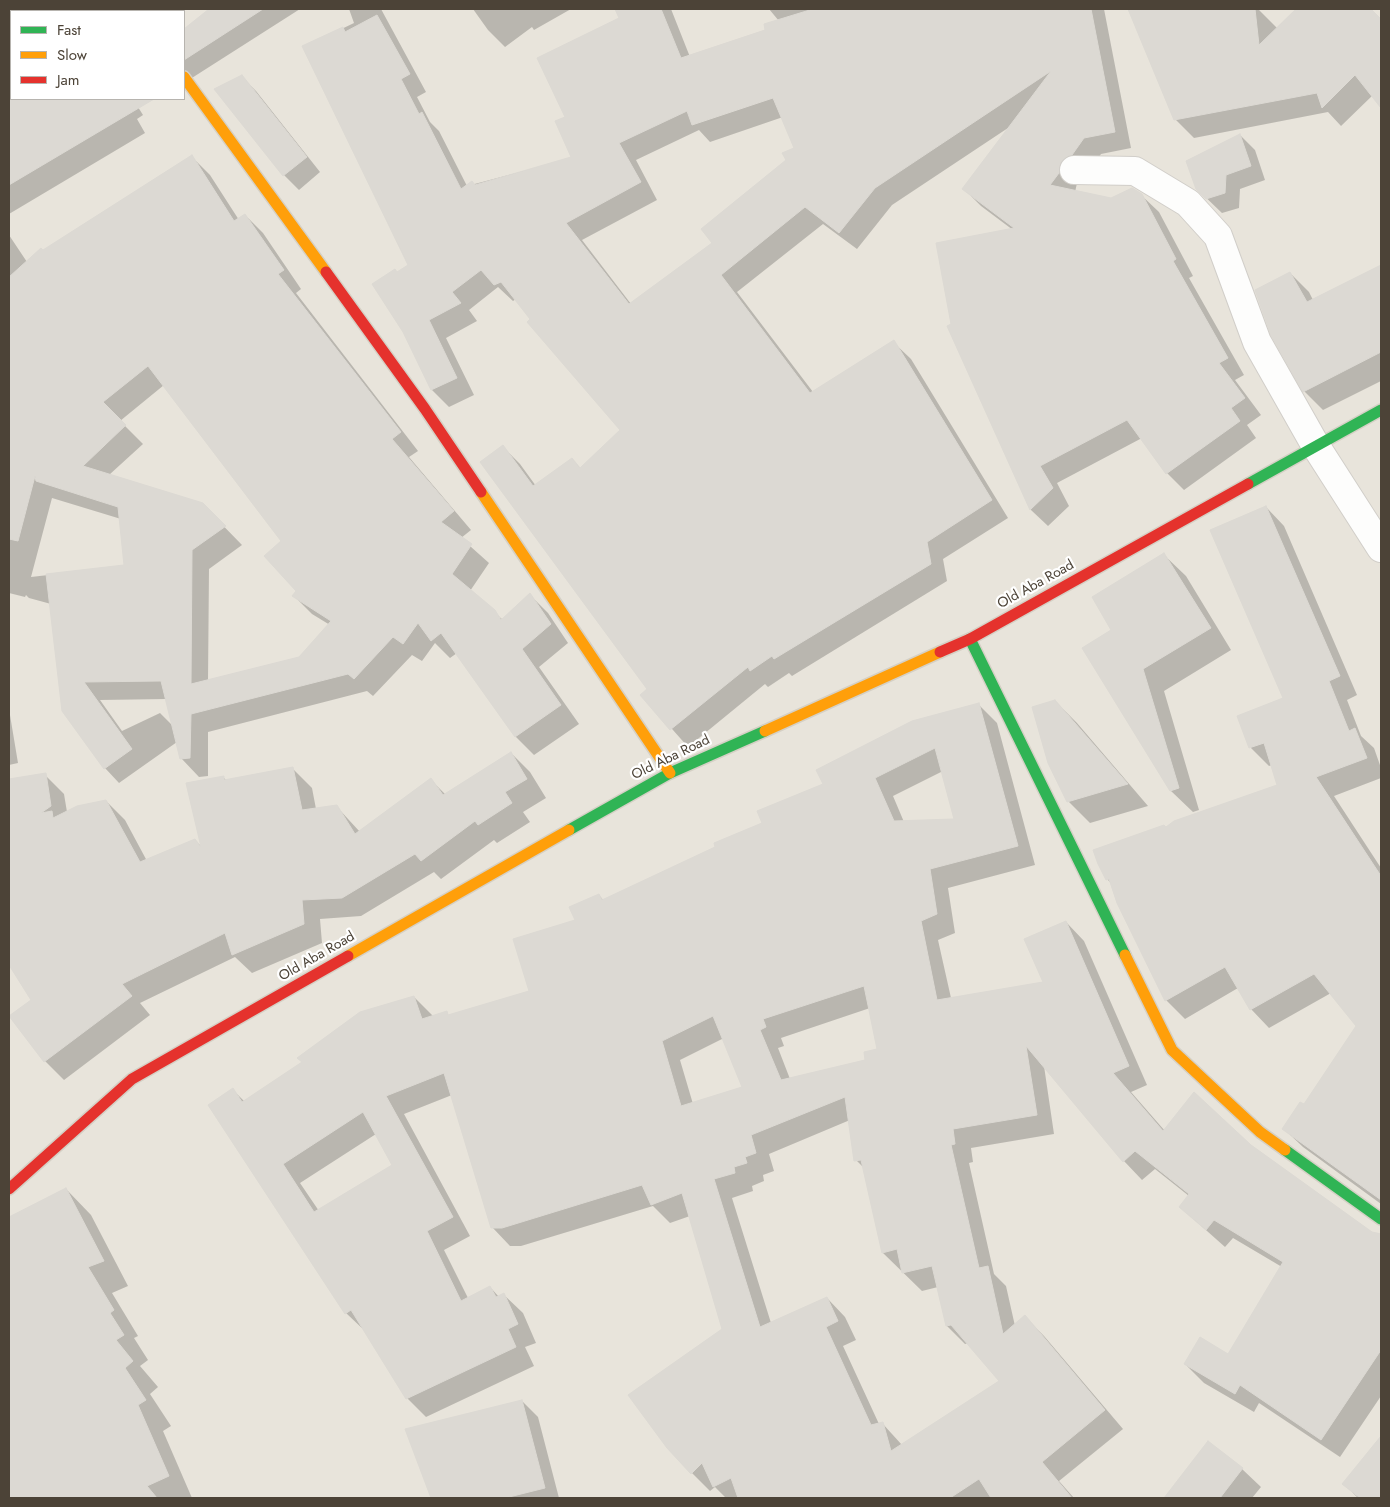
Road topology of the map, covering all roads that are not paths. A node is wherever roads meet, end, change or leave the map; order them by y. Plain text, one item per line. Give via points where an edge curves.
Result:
1 (185, 78) edge
2 (1074, 170) dead end
3 (1381, 410) edge
4 (1317, 448) junction
5 (1381, 548) edge
6 (970, 639) junction
7 (670, 773) junction
8 (9, 1188) edge
9 (1381, 1219) edge

1 - 7 main road via 425,409
2 - 4 street via 1135,171 1188,203 1218,236 1257,342
3 - 4 main road, Old Aba Road
4 - 5 street
4 - 6 main road, Old Aba Road
6 - 7 main road, Old Aba Road
6 - 9 main road via 1172,1050 1260,1132
7 - 8 main road, Old Aba Road via 132,1079

